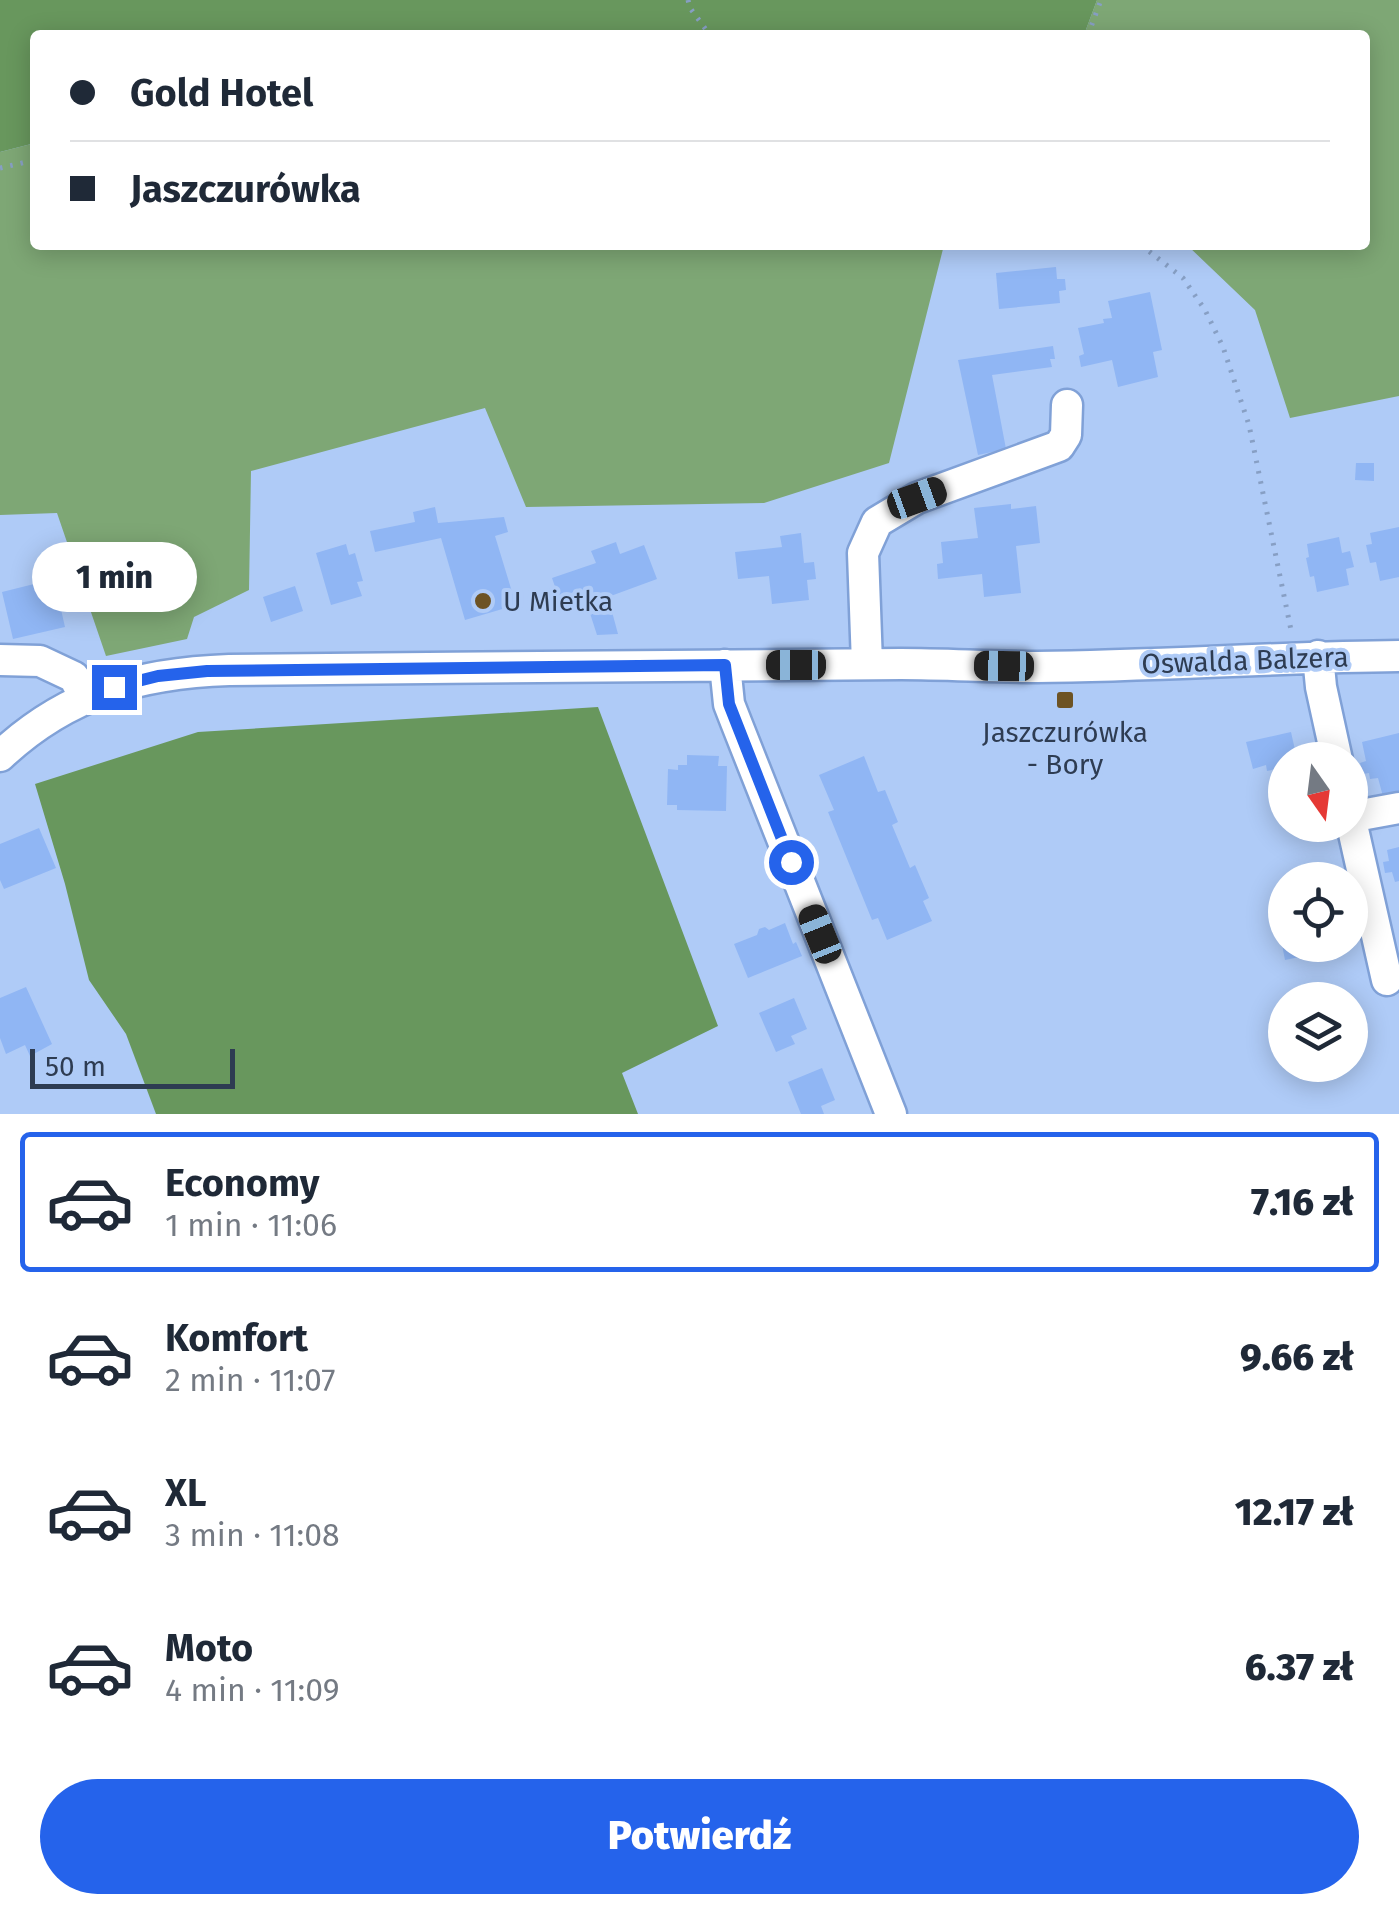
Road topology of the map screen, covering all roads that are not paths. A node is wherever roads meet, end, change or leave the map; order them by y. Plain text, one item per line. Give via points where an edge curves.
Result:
1 (1066, 404) dead end
2 (1399, 656) edge
3 (1306, 657) junction
4 (0, 660) edge
5 (867, 664) junction
6 (725, 665) junction
7 (85, 698) junction
8 (1334, 742) edge
9 (0, 756) edge
10 (1399, 808) edge
11 (1368, 813) edge
12 (1361, 842) edge
13 (1384, 900) edge
14 (1387, 980) dead end
15 (891, 1114) edge

1 - 5 street via 1066,435 1059,446 917,498 877,522 863,553
2 - 3 street, Oswalda Balzera
3 - 5 street, Oswalda Balzera via 1092,666
3 - 8 street
4 - 7 street via 40,661 74,678
5 - 6 street, Oswalda Balzera
6 - 7 street, Oswalda Balzera via 207,671 142,679
6 - 15 street via 736,722
7 - 9 street, Oswalda Balzera
10 - 11 street
12 - 13 street
13 - 14 street

